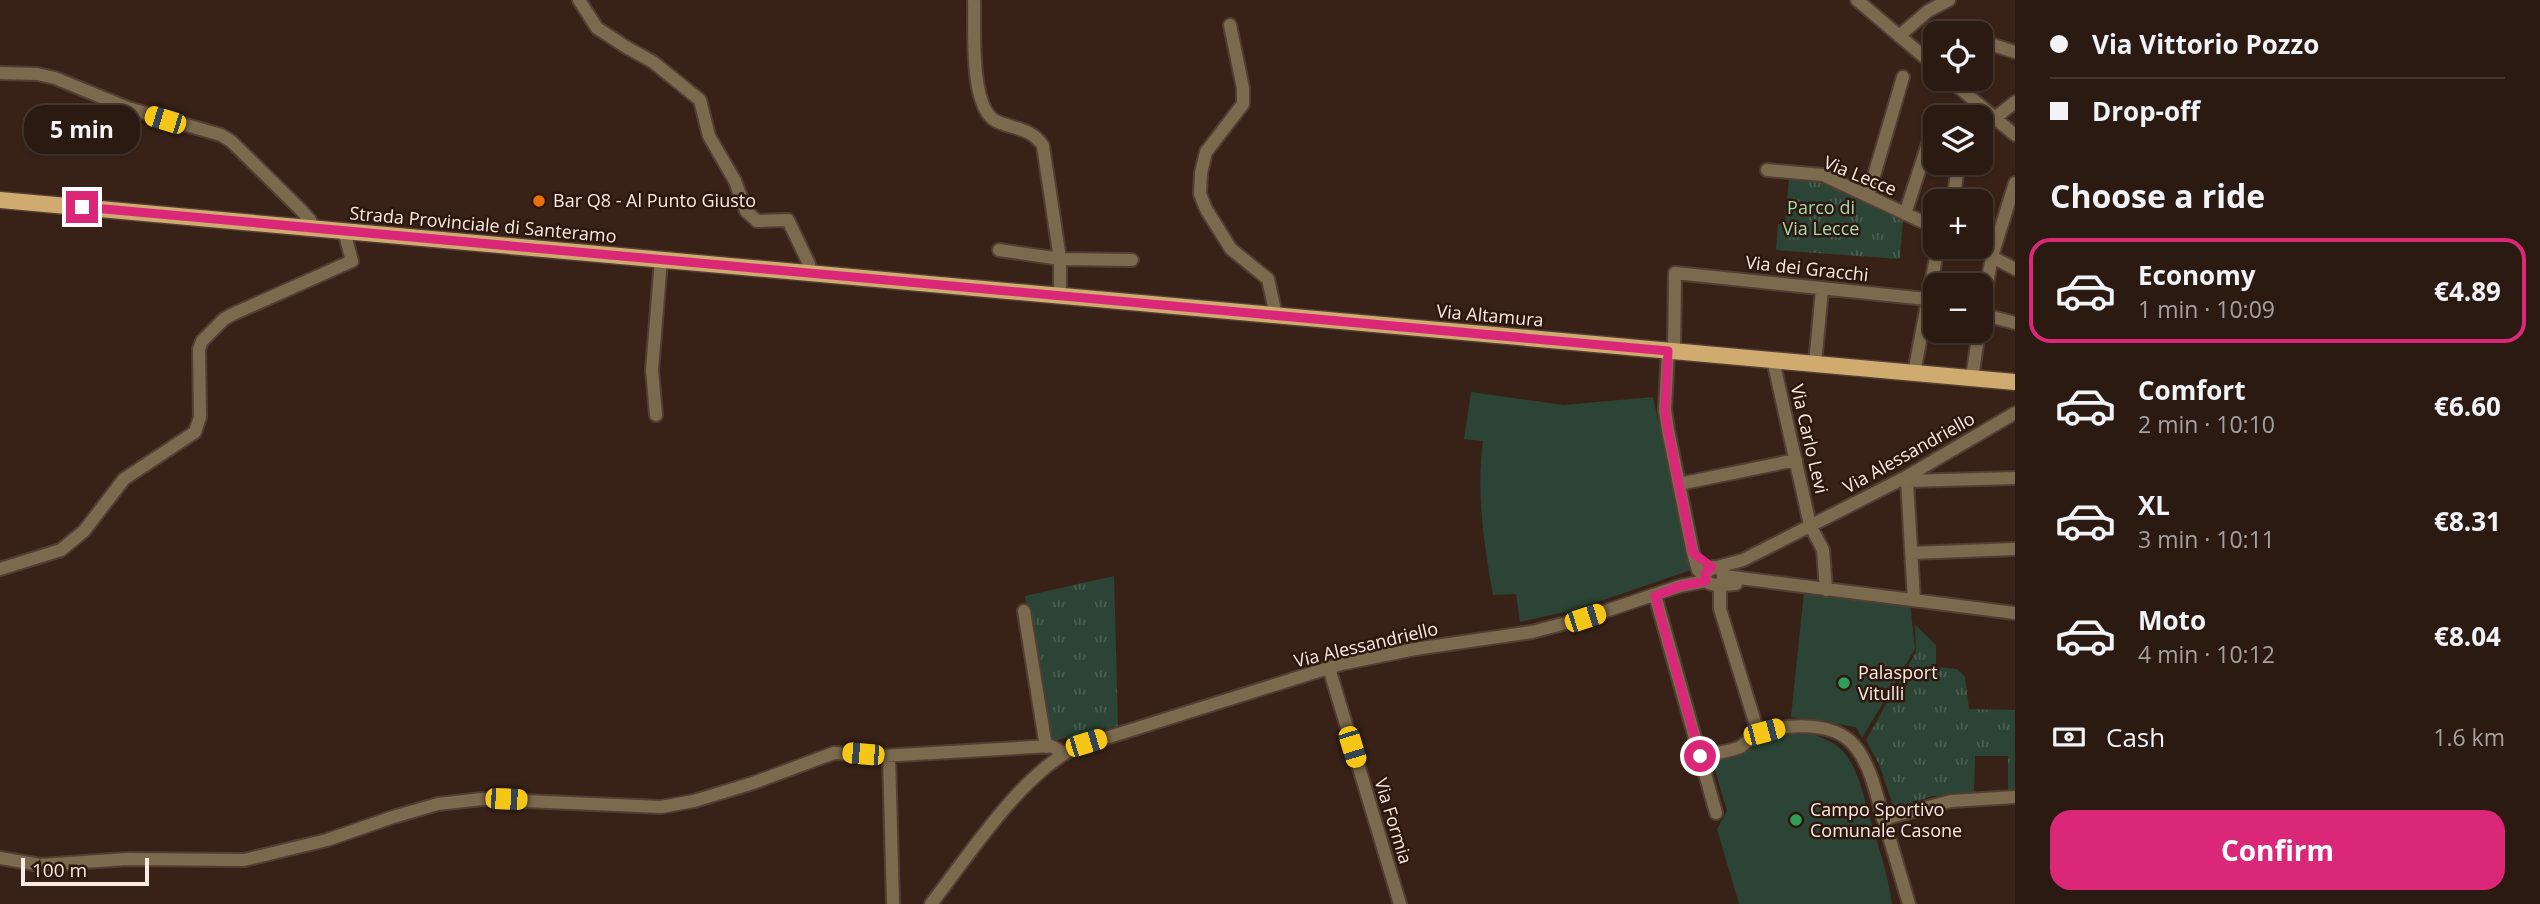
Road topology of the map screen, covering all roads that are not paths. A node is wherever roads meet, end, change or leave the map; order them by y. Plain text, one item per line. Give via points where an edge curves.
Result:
1 (579, 0) edge
2 (974, 0) edge
3 (1857, 0) edge
4 (1949, 0) edge
5 (1230, 25) dead end
6 (1899, 36) junction
7 (1993, 45) edge
8 (2015, 52) edge
9 (1923, 56) edge
10 (0, 73) edge
11 (1903, 77) dead end
12 (1963, 91) edge
13 (2015, 102) edge
14 (1994, 117) junction
15 (2015, 135) edge
16 (1923, 158) edge
17 (1767, 170) dead end
18 (2015, 183) edge
19 (1867, 196) junction
20 (0, 200) edge
21 (1905, 214) junction
22 (1923, 222) edge
23 (312, 229) junction
24 (344, 231) junction
25 (999, 250) dead end
26 (1993, 253) edge
27 (1993, 257) edge
28 (1060, 259) junction
29 (661, 260) junction
30 (1132, 260) dead end
31 (2015, 270) edge
32 (809, 273) junction
33 (962, 287) joint
34 (1822, 289) junction
35 (1060, 296) junction
36 (1923, 298) edge
37 (1276, 315) junction
38 (1993, 318) edge
39 (2015, 323) edge
40 (1923, 334) edge
41 (1977, 343) edge
42 (1671, 351) junction
43 (1773, 360) junction
44 (1815, 364) junction
45 (1914, 373) junction
46 (1972, 378) junction
47 (2015, 382) edge
48 (2015, 413) edge
49 (656, 415) dead end
50 (1796, 460) junction
51 (2015, 478) edge
52 (1907, 479) junction
53 (1679, 484) junction
54 (1810, 525) junction
55 (2015, 549) edge
56 (1911, 554) junction
57 (0, 569) edge
58 (1713, 577) junction
59 (1826, 590) junction
60 (1655, 596) junction
61 (1914, 600) junction
62 (1024, 611) dead end
63 (2015, 613) edge
64 (1329, 668) junction
65 (1758, 732) junction
66 (1046, 747) junction
67 (1064, 753) junction
68 (889, 756) junction
69 (1700, 756) junction
70 (2015, 797) edge
71 (1716, 813) dead end
72 (1884, 819) junction
73 (0, 858) edge
74 (893, 904) edge
75 (931, 904) edge
76 (1400, 904) edge
77 (1909, 904) edge

1 - 32 street via 597,28 653,62 699,100 709,136 746,211 757,221 788,220
2 - 28 street via 975,62 982,105 995,120 1032,133 1043,146
3 - 6 street
4 - 6 street via 1928,10
5 - 37 street via 1244,104 1206,152 1200,194 1231,248 1268,279
6 - 9 street
7 - 8 street
10 - 23 street via 55,78 128,108 221,135 301,210
11 - 19 street
12 - 14 street
13 - 14 street
14 - 15 street
16 - 21 street
17 - 19 street, Via Lecce via 1823,175
18 - 26 street
19 - 21 street, Via Lecce
20 - 23 main road, Strada Provinciale di Santeramo
21 - 22 street, Via Lecce
23 - 24 main road, Strada Provinciale di Santeramo
24 - 29 main road, Strada Provinciale di Santeramo via 632,262
24 - 57 street via 352,261 233,314 202,341 197,356 200,417 195,432 124,479 84,531 61,550
25 - 28 street
27 - 31 street
28 - 30 street
28 - 35 street
29 - 32 main road, Strada Provinciale di Santeramo
29 - 49 street via 652,370
32 - 33 main road, Strada Provinciale di Santeramo
33 - 35 main road, Via Altamura
34 - 36 street, Via dei Gracchi
34 - 42 street, Via dei Gracchi via 1675,273
34 - 44 street
35 - 37 main road, Via Altamura
37 - 42 main road, Via Altamura
38 - 39 street
40 - 45 street
41 - 46 street
42 - 43 main road, Via Altamura
42 - 53 street via 1665,410
43 - 44 main road, Via Altamura
43 - 50 street, Via Carlo Levi
44 - 45 main road, Via Altamura
45 - 46 main road, Via Altamura
46 - 47 main road, Via Altamura
48 - 52 street, Via Alessandriello
50 - 53 street
50 - 54 street, Via Carlo Levi
51 - 52 street
52 - 54 street, Via Alessandriello
52 - 56 street
53 - 58 street via 1693,553
54 - 58 street, Via Alessandriello
54 - 59 street, Via Carlo Levi via 1823,550
55 - 56 street
56 - 61 street
58 - 59 street
58 - 60 street, Via Alessandriello via 1691,579
58 - 65 street
59 - 61 street
60 - 64 street, Via Alessandriello via 1532,632 1391,653
60 - 69 street
61 - 63 street
62 - 66 street
64 - 67 street, Via Alessandriello
64 - 76 street, Via Formia
65 - 69 street via 1740,747
65 - 72 street via 1805,727 1849,740 1865,761
66 - 67 street
66 - 68 street
67 - 75 street, Via Alessandriello via 1016,796
68 - 73 street via 825,755 752,783 662,807 454,801 244,860 116,859 40,865
68 - 74 street
69 - 71 street
70 - 72 street via 1951,801
72 - 77 street

